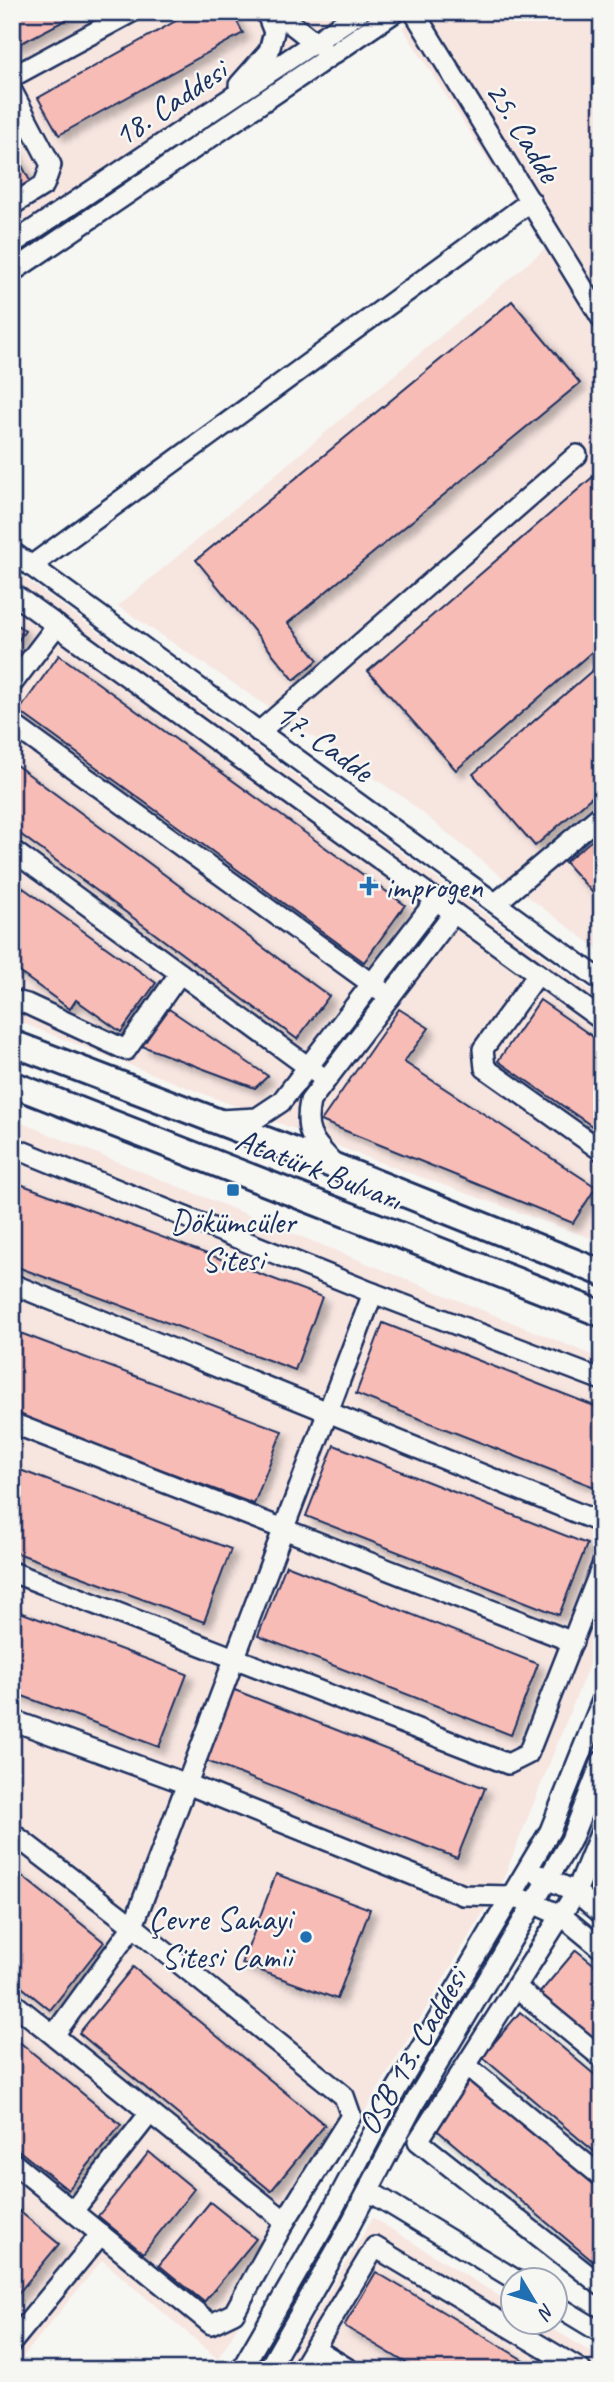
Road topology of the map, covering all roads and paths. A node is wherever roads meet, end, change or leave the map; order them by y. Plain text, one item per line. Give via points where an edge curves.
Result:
1 (132, 12) edge
2 (266, 12) edge
3 (276, 12) edge
4 (360, 12) edge
5 (395, 12) edge
6 (414, 12) edge
7 (313, 43) junction
8 (334, 55) junction
9 (12, 76) edge
10 (12, 91) edge
11 (221, 105) junction
12 (531, 201) junction
13 (12, 205) edge
14 (12, 244) edge
15 (12, 272) edge
16 (602, 319) edge
17 (577, 455) dead end
18 (12, 552) edge
19 (31, 566) junction
20 (12, 593) edge
21 (57, 625) junction
22 (12, 684) edge
23 (12, 724) edge
24 (259, 732) junction
25 (602, 814) edge
26 (12, 850) edge
27 (436, 900) junction
28 (496, 903) junction
29 (454, 913) junction
30 (180, 973) junction
31 (538, 974) junction
32 (602, 981) edge
33 (371, 984) junction
34 (390, 997) junction
35 (17, 999) edge
36 (602, 1020) edge
37 (12, 1043) edge
38 (308, 1066) junction
39 (326, 1080) junction
40 (12, 1084) edge
41 (217, 1120) junction
42 (12, 1147) edge
43 (602, 1151) edge
44 (337, 1167) junction
45 (602, 1273) edge
46 (12, 1284) edge
47 (373, 1293) junction
48 (602, 1314) edge
49 (602, 1380) edge
50 (329, 1413) junction
51 (12, 1423) edge
52 (602, 1523) edge
53 (284, 1531) junction
54 (602, 1566) edge
55 (12, 1572) edge
56 (573, 1642) junction
57 (234, 1659) junction
58 (602, 1702) edge
59 (12, 1720) edge
60 (602, 1761) edge
61 (187, 1784) junction
62 (602, 1829) edge
63 (12, 1833) edge
64 (595, 1867) edge
65 (528, 1871) junction
66 (549, 1878) junction
67 (576, 1892) junction
68 (513, 1896) junction
69 (535, 1904) junction
70 (602, 1914) edge
71 (562, 1916) junction
72 (133, 1926) junction
73 (602, 1949) edge
74 (517, 1988) junction
75 (12, 2002) edge
76 (54, 2035) junction
77 (602, 2058) edge
78 (467, 2066) junction
79 (150, 2113) junction
80 (12, 2162) edge
81 (602, 2177) edge
82 (369, 2191) junction
83 (73, 2211) junction
84 (285, 2221) junction
85 (101, 2234) junction
86 (498, 2269) edge
87 (602, 2286) edge
88 (568, 2312) edge
89 (602, 2333) edge
90 (12, 2342) edge
91 (314, 2348) junction
92 (241, 2370) edge
93 (268, 2370) edge
94 (301, 2370) edge
95 (350, 2370) edge
96 (581, 2370) edge

1 - 9 street
2 - 11 street via 274,32 269,51
3 - 7 street
4 - 7 street, 18. Caddesi
5 - 8 street
6 - 12 street, 25. Cadde
7 - 8 street
7 - 11 street, 18. Caddesi
8 - 15 street
10 - 13 street via 51,165 44,185
11 - 14 street, 18. Caddesi
12 - 16 street, 25. Cadde
12 - 19 street
17 - 24 street
18 - 19 street, 17. Cadde
19 - 24 street, 17. Cadde
20 - 21 street
21 - 22 street
21 - 27 street
23 - 33 street
24 - 28 street, 17. Cadde
25 - 28 street
26 - 30 street
27 - 29 street
27 - 33 street
28 - 32 street, 17. Cadde
29 - 31 street
29 - 34 street
30 - 35 street via 126,1050
30 - 38 street
31 - 36 street
31 - 43 street via 483,1049 485,1068
33 - 34 street
33 - 38 street
34 - 39 street
37 - 41 main road, Atatürk Bulvarı
38 - 39 street
38 - 41 street via 281,1101 257,1118
39 - 44 street via 310,1101 306,1121 313,1141
40 - 48 main road, Atatürk Bulvarı
41 - 44 main road, Atatürk Bulvarı
42 - 47 street
44 - 45 main road, Atatürk Bulvarı
46 - 50 street
47 - 49 street
47 - 50 street
50 - 52 street
50 - 53 street
51 - 53 street
53 - 56 street
53 - 57 street
54 - 56 street
55 - 57 street
56 - 57 street via 528,1754 508,1764
57 - 61 street
58 - 65 street, OSB 13. Caddesi via 550,1831
59 - 61 street
60 - 66 street, OSB 13. Caddesi via 571,1840
61 - 68 street via 463,1895
61 - 72 street
62 - 64 street
63 - 72 street
64 - 67 street
65 - 66 street
65 - 68 street, OSB 13. Caddesi
66 - 67 street
66 - 69 street, OSB 13. Caddesi
67 - 70 street
67 - 71 street
68 - 69 street
68 - 92 street, OSB 13. Caddesi via 396,2090
69 - 71 street
69 - 82 street, OSB 13. Caddesi via 415,2102
71 - 73 street
71 - 74 street
72 - 76 street
72 - 84 street via 344,2096 351,2116
74 - 77 street
74 - 78 street
75 - 76 street
76 - 79 street
78 - 81 street
78 - 87 street via 418,2141
79 - 83 street
79 - 84 street
80 - 83 street
82 - 86 street
82 - 93 street, OSB 13. Caddesi
83 - 85 street
84 - 85 street via 234,2313 212,2324
85 - 90 street
88 - 89 street
91 - 94 street
91 - 95 street
91 - 96 street via 375,2247

